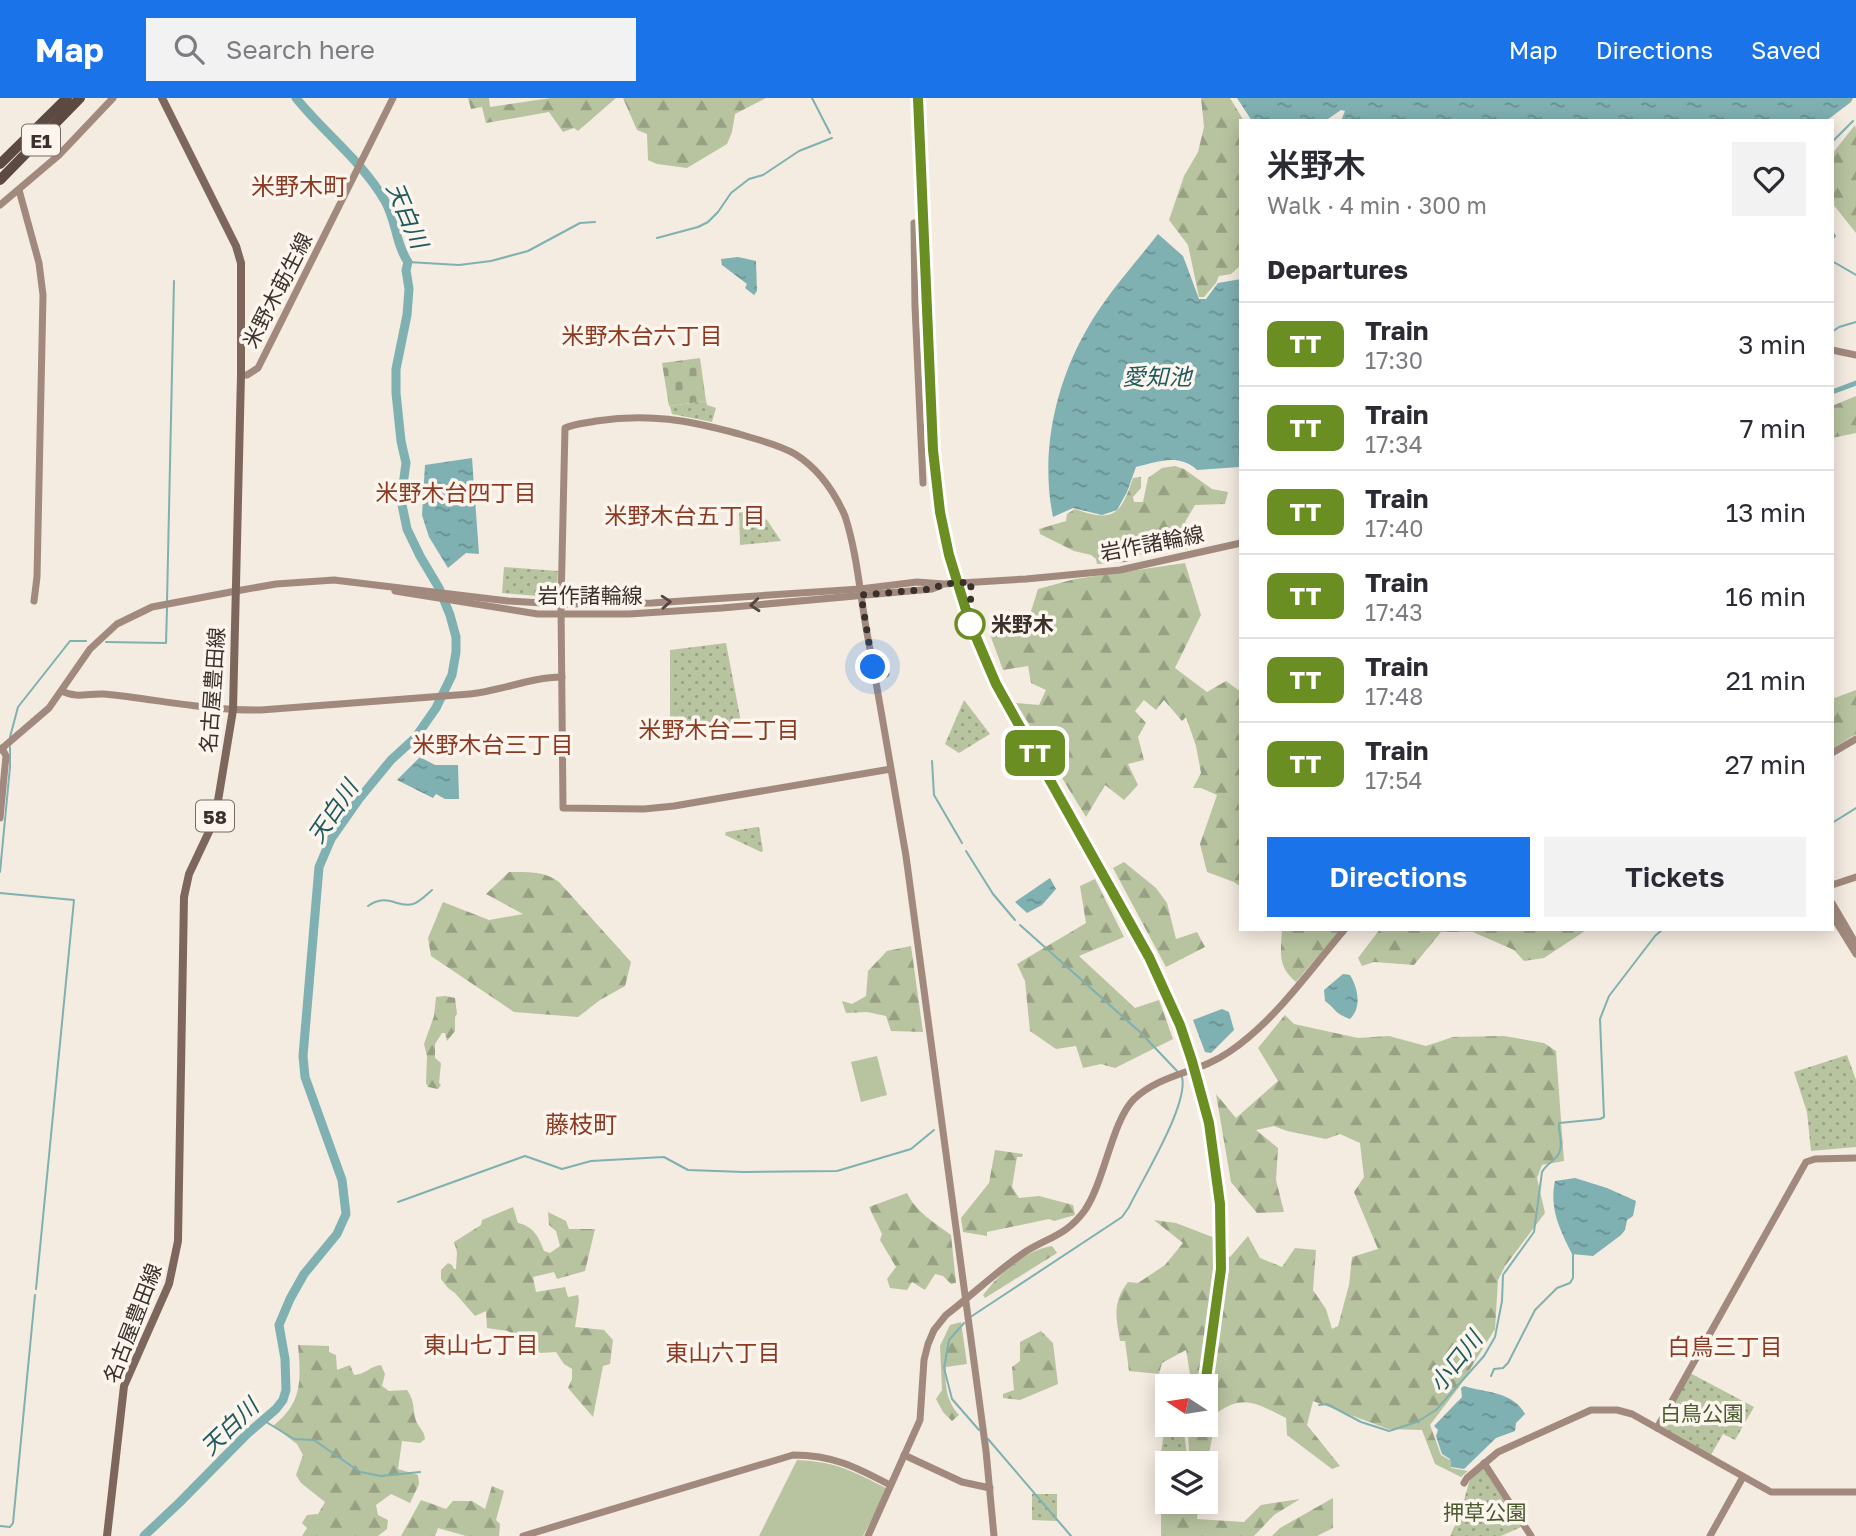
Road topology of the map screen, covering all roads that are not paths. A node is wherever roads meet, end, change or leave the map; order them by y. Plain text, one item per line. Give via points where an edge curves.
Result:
1 (66, 98) edge
2 (80, 98) edge
3 (113, 98) edge
4 (162, 98) edge
5 (393, 98) edge
6 (0, 164) edge
7 (0, 180) edge
8 (19, 190) junction
9 (0, 205) edge
10 (914, 223) dead end
11 (1834, 350) edge
12 (1856, 355) edge
13 (241, 375) junction
14 (923, 482) dead end
15 (1239, 543) edge
16 (236, 591) junction
17 (861, 592) junction
18 (34, 601) dead end
19 (561, 604) junction
20 (562, 613) junction
21 (886, 674) dead end
22 (875, 676) junction
23 (562, 677) junction
24 (62, 691) junction
25 (233, 710) junction
26 (1856, 738) edge
27 (1, 749) edge
28 (1834, 752) edge
29 (891, 769) junction
30 (0, 818) edge
31 (1856, 877) edge
32 (1834, 884) edge
33 (1834, 906) edge
34 (1834, 918) edge
35 (1343, 931) edge
36 (1856, 944) edge
37 (1856, 954) edge
38 (1856, 1158) edge
39 (965, 1300) junction
40 (1657, 1427) junction
41 (904, 1455) junction
42 (1484, 1463) junction
43 (1743, 1477) junction
44 (1464, 1483) dead end
45 (890, 1485) junction
46 (990, 1488) junction
47 (1856, 1492) edge
48 (107, 1536) edge
49 (523, 1536) edge
50 (868, 1536) edge
51 (994, 1536) edge
52 (1531, 1536) edge
53 (1710, 1536) edge

1 - 6 highway, E1
2 - 7 highway, E1
3 - 8 street
4 - 13 main road, 名古屋豊田線 / 58 via 241,263
5 - 13 street, 米野木莇生線 via 258,368
8 - 9 street
8 - 18 street via 43,295
10 - 14 street
11 - 12 street
13 - 16 main road, 名古屋豊田線 / 58
15 - 17 street, 岩作諸輪線 via 1120,570
16 - 19 street, 岩作諸輪線 via 334,580
16 - 20 street, 岩作諸輪線 via 333,584 531,613
16 - 24 street, 岩作諸輪線 via 152,607 124,619 98,639
16 - 25 main road, 名古屋豊田線 / 58
19 -> 17 street, 岩作諸輪線
17 - 19 street via 845,516 832,490 795,454 696,422 634,417 565,428
17 -> 20 street, 岩作諸輪線 via 664,612
17 - 22 street
19 - 20 street
20 - 23 street
21 - 22 street
22 - 29 street
23 - 25 street via 450,696
23 - 29 street via 564,808 674,806
24 - 25 street via 73,696 101,694
24 - 27 street, 岩作諸輪線 via 44,714
25 - 48 main road, 名古屋豊田線 / 58 via 215,819 189,874 184,897 175,1262 124,1386
26 - 28 street
27 - 30 street via 6,756
29 - 39 street
31 - 32 street
33 - 36 street
34 - 37 street
35 - 39 street via 1279,1006 1239,1044 1217,1059 1161,1081 1131,1103 1097,1191 1075,1223 1026,1252
38 - 40 street via 1806,1162
39 - 41 street via 938,1323 928,1344 920,1420
39 - 46 street
40 - 42 street via 1627,1412 1591,1410 1498,1452
40 - 43 street
41 - 45 street
41 - 46 street via 962,1482
42 - 44 street
42 - 52 street
43 - 47 street via 1774,1492
43 - 53 street
45 - 49 street via 839,1460 793,1455
45 - 50 street
46 - 51 street

